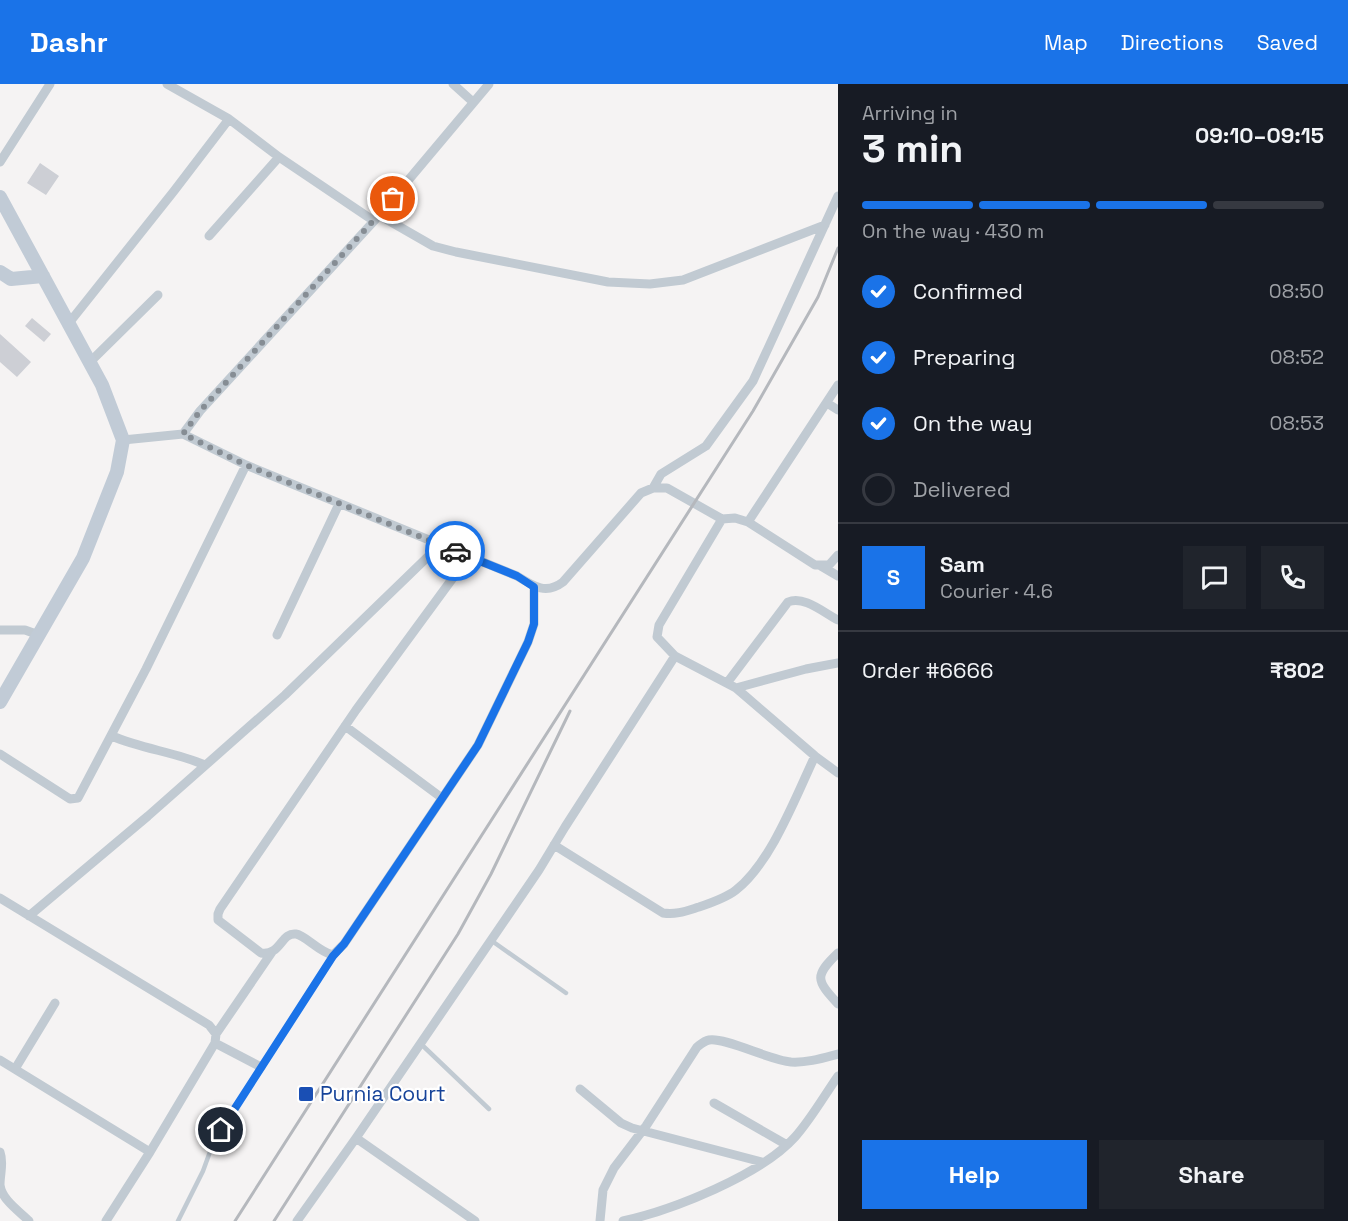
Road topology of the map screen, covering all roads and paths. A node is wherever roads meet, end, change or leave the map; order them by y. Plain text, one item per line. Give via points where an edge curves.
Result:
1 (50, 84) edge
2 (167, 84) edge
3 (453, 84) edge
4 (489, 84) edge
5 (473, 102) junction
6 (229, 120) junction
7 (279, 157) junction
8 (0, 162) edge
9 (838, 196) edge
10 (0, 197) edge
11 (836, 208) edge
12 (377, 218) junction
13 (825, 225) junction
14 (209, 236) dead end
15 (0, 272) edge
16 (43, 276) junction
17 (158, 295) dead end
18 (69, 323) junction
19 (90, 362) junction
20 (838, 385) edge
21 (827, 403) junction
22 (838, 410) edge
23 (183, 434) junction
24 (123, 440) junction
25 (246, 465) junction
26 (653, 488) junction
27 (339, 504) junction
28 (722, 519) junction
29 (748, 522) junction
30 (440, 545) junction
31 (838, 555) edge
32 (469, 556) junction
33 (821, 566) junction
34 (838, 576) edge
35 (534, 587) junction
36 (838, 620) edge
37 (0, 630) edge
38 (39, 635) junction
39 (277, 635) dead end
40 (675, 656) junction
41 (838, 663) edge
42 (732, 686) junction
43 (0, 702) edge
44 (345, 726) junction
45 (112, 736) junction
46 (0, 754) edge
47 (815, 756) junction
48 (205, 765) junction
49 (838, 773) edge
50 (442, 798) junction
51 (554, 845) junction
52 (0, 897) edge
53 (29, 916) junction
54 (492, 940) junction
55 (272, 952) junction
56 (838, 953) edge
57 (333, 956) junction
58 (566, 993) dead end
59 (55, 1003) dead end
60 (838, 1004) edge
61 (215, 1038) junction
62 (421, 1044) junction
63 (838, 1054) edge
64 (0, 1060) edge
65 (261, 1067) junction
66 (15, 1069) junction
67 (838, 1076) edge
68 (580, 1089) dead end
69 (714, 1103) dead end
70 (489, 1109) dead end
71 (642, 1131) junction
72 (356, 1138) junction
73 (787, 1145) junction
74 (0, 1152) edge
75 (150, 1152) junction
76 (762, 1162) junction
77 (646, 1214) junction
78 (29, 1221) edge
79 (106, 1221) edge
80 (178, 1221) edge
81 (297, 1221) edge
82 (475, 1221) edge
83 (600, 1221) edge
84 (623, 1221) edge
85 (657, 1221) edge

1 - 8 street
2 - 6 street
3 - 5 street
4 - 5 street
5 - 12 street
6 - 7 street
6 - 18 street
7 - 12 street
7 - 14 street
9 - 11 street
10 - 16 street
11 - 13 street
12 - 13 street via 433,246 456,252 608,282 650,284 683,280
12 - 23 street
13 - 26 street via 753,381 706,446 661,474
15 - 16 street via 11,279
16 - 18 street
17 - 19 street
18 - 19 street
19 - 24 street
20 - 21 street
21 - 22 street
21 - 29 street
23 - 24 street
23 - 25 street
24 - 38 street via 117,472 83,558
25 - 27 street
25 - 45 street
26 - 28 street via 668,488
26 - 35 street via 641,493 555,589
27 - 30 street
27 - 39 street
28 - 29 street
28 - 40 street via 659,625 657,637
29 - 33 street
30 - 32 street
30 - 48 street via 285,695
31 - 33 street via 829,565
32 - 35 street
32 - 44 street
33 - 34 street
35 - 50 street via 534,624 528,642 478,745
36 - 42 street via 805,602 788,602
37 - 38 street via 25,630
38 - 43 street
40 - 42 street
40 - 51 street
41 - 42 street
42 - 47 street
44 - 50 street
44 - 55 street via 218,914 218,920 261,953
45 - 46 street via 75,800
45 - 48 street
47 - 49 street
47 - 51 street via 758,867 736,890 707,905 674,915 663,913
48 - 53 street
50 - 57 street
51 - 54 street
52 - 53 street
53 - 61 street via 209,1025
54 - 58 lane
54 - 62 street
55 - 57 street via 286,938 299,934
55 - 61 street
56 - 60 street via 820,977
57 - 65 lane
59 - 66 street
61 - 65 street
61 - 75 street
62 - 70 lane
62 - 72 street
63 - 71 street via 790,1062 716,1040 705,1041 697,1047
64 - 66 street
65 - 80 lane via 215,1138
66 - 75 street
67 - 73 street
68 - 71 street via 621,1123
69 - 73 street
71 - 76 street
71 - 83 street via 620,1158 603,1190
72 - 81 street
72 - 82 street
73 - 76 street
74 - 78 street via 0,1186 5,1197
75 - 79 street
76 - 77 street via 728,1184
77 - 84 street
77 - 85 street

